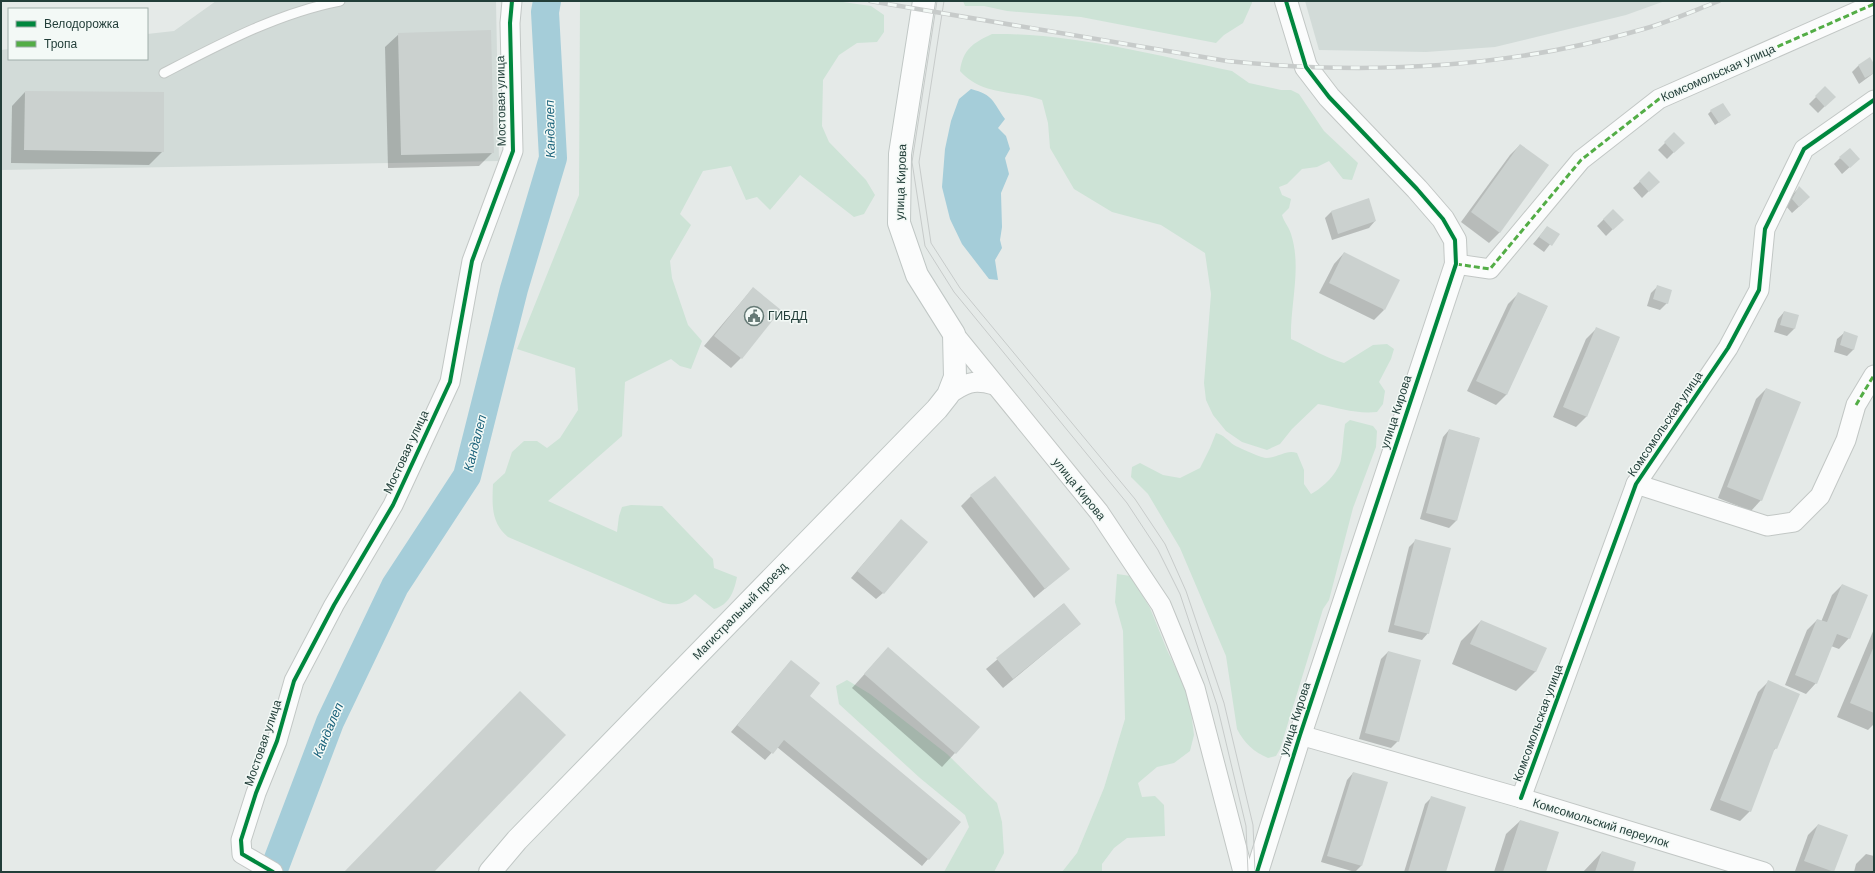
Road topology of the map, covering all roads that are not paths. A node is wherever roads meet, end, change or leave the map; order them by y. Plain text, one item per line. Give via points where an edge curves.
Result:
1 (340, 1) edge
2 (512, 1) edge
3 (924, 1) edge
4 (1286, 1) edge
5 (1874, 4) edge
6 (164, 73) dead end
7 (1874, 100) edge
8 (1456, 264) junction
9 (954, 334) junction
10 (1874, 375) edge
11 (994, 385) junction
12 (948, 395) junction
13 (1636, 484) junction
14 (1300, 735) junction
15 (1521, 798) junction
16 (269, 870) edge
17 (490, 872) edge
18 (1243, 872) edge
19 (1256, 872) edge
20 (1764, 872) edge

1 - 6 lane via 315,6 225,41
2 - 16 street, Мостовая улица via 510,23 513,151 472,261 450,382 393,505 334,605 294,681 277,741 241,840 242,854
3 - 9 main road, улица Кирова via 900,154 898,223 917,275
4 - 8 main road, улица Кирова via 1306,67 1329,97 1443,219 1455,240
5 - 8 street, Комсомольская улица via 1659,99 1581,160 1490,268
7 - 13 street, Комсомольская улица via 1804,150 1765,229 1759,290 1728,348
8 - 14 main road, улица Кирова
9 - 11 street, улица Кирова
9 - 12 main road, Магистральный проезд via 955,377
10 - 13 street via 1856,405 1846,440 1820,496 1794,522 1767,526
11 - 12 street via 971,382
11 - 18 street, улица Кирова via 1099,512 1161,605 1195,688
12 - 17 main road, Магистральный проезд via 938,409 517,840
13 - 15 street, Комсомольская улица
14 - 15 street, Комсомольский переулок
14 - 19 main road, улица Кирова
15 - 20 street, Комсомольский переулок

